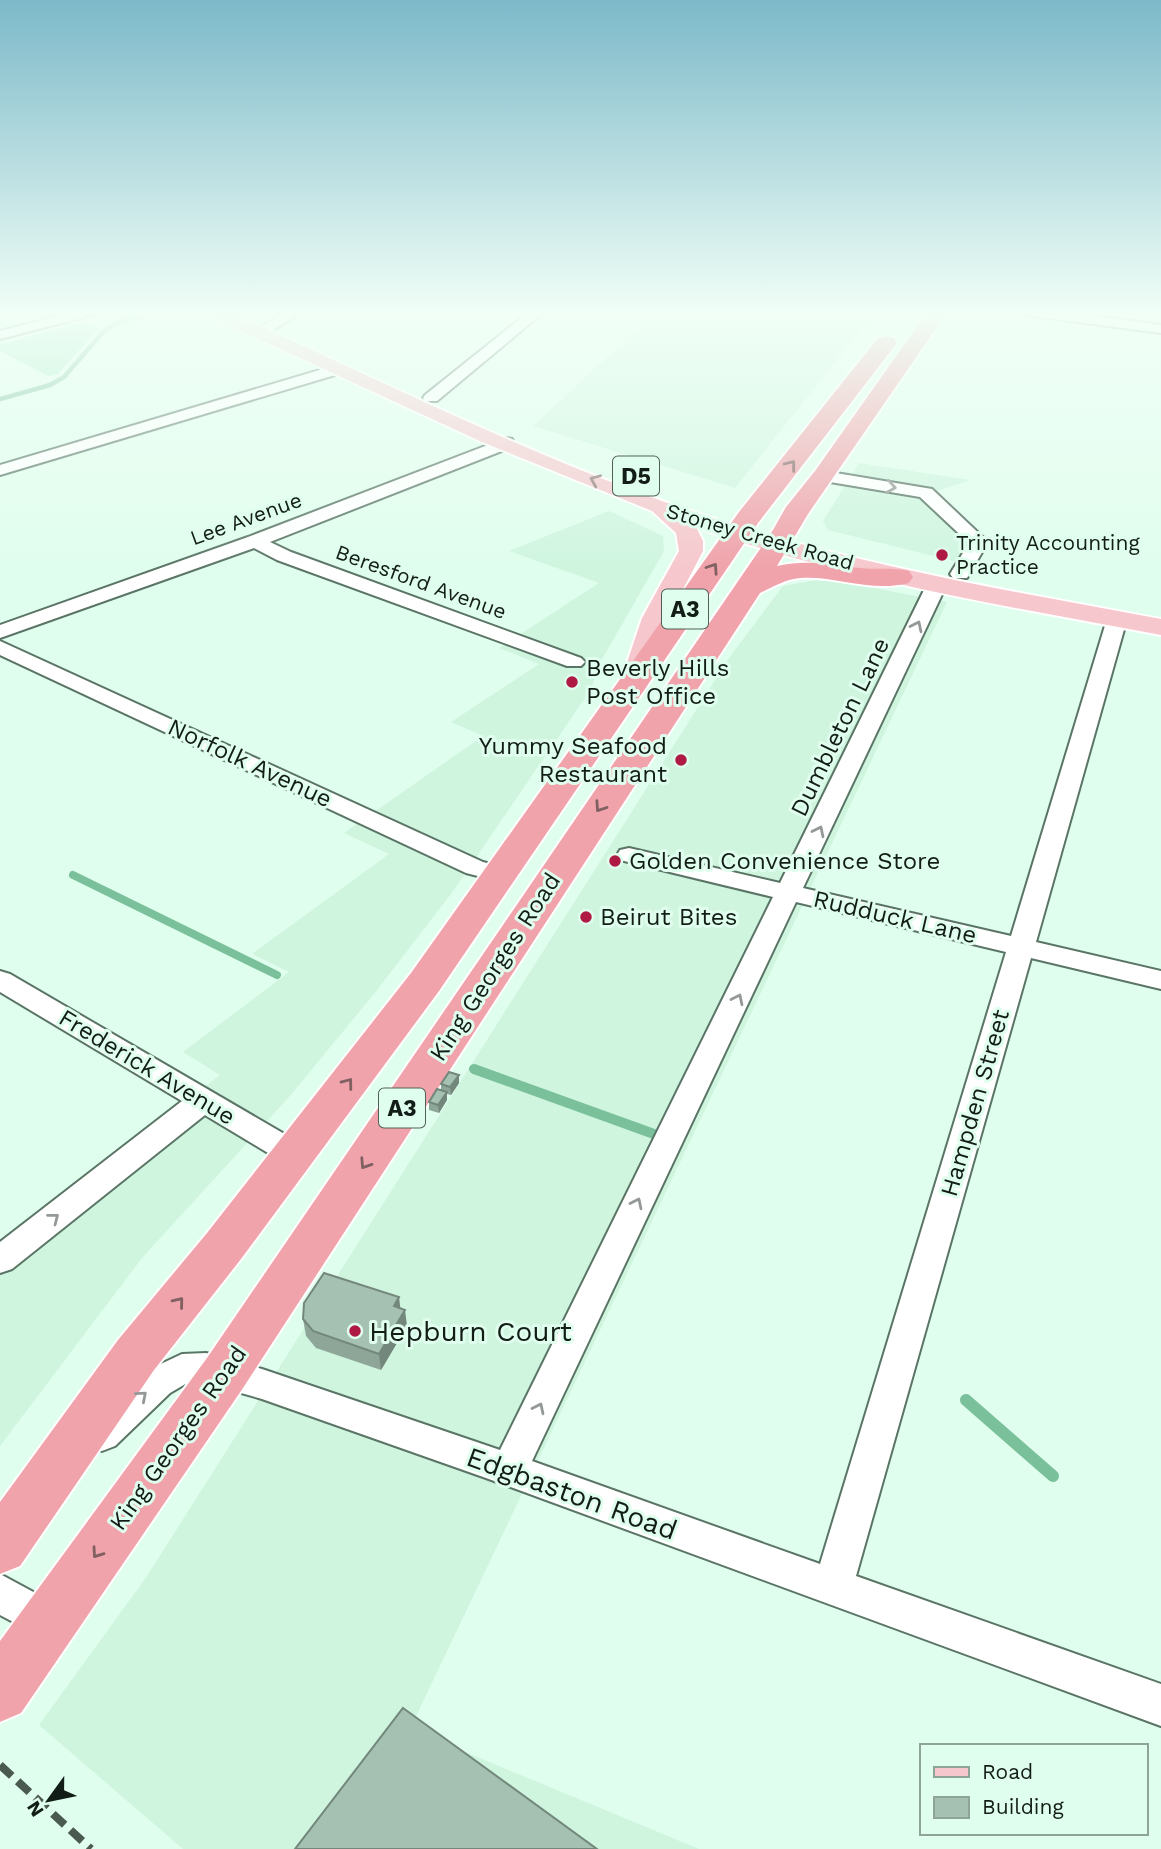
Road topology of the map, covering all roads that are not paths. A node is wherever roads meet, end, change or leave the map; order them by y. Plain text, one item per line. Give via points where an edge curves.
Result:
1 (245, 397) edge
2 (398, 397) edge
3 (843, 397) edge
4 (879, 397) edge
5 (431, 398) edge
6 (506, 443) junction
7 (0, 470) edge
8 (824, 476) junction
9 (657, 506) junction
10 (743, 526) junction
11 (781, 537) junction
12 (255, 541) junction
13 (900, 577) junction
14 (948, 579) junction
15 (747, 588) junction
16 (1161, 615) edge
17 (1116, 619) junction
18 (1161, 627) edge
19 (0, 632) edge
20 (0, 648) edge
21 (574, 662) dead end
22 (633, 686) junction
23 (629, 855) dead end
24 (501, 874) junction
25 (790, 893) junction
26 (1022, 946) junction
27 (0, 980) edge
28 (1161, 980) edge
29 (202, 1101) junction
30 (294, 1154) junction
31 (0, 1260) edge
32 (225, 1373) junction
33 (509, 1470) junction
34 (13, 1531) edge
35 (833, 1587) junction
36 (0, 1593) edge
37 (49, 1622) junction
38 (0, 1692) edge
39 (1161, 1705) edge

1 - 7 street
2 - 6 main road, Stoney Creek Road / D5
10 -> 3 highway, King Georges Road / A3
4 - 8 highway, King Georges Road / A3
5 - 10 main road, Stoney Creek Road / D5
9 -> 6 main road, Stoney Creek Road / D5
6 - 12 street, Lee Avenue
8 - 11 highway, King Georges Road / A3
8 -> 14 street, Dumbleton Lane via 926,493 979,542
9 - 10 main road, Stoney Creek Road / D5
9 - 22 main road via 679,522 691,540 691,553 658,609 640,653
10 - 11 main road, Stoney Creek Road
22 -> 10 highway, King Georges Road / A3
11 - 13 main road, Stoney Creek Road
11 - 14 main road, Stoney Creek Road
11 - 15 highway, King Georges Road / A3
12 - 19 street, Lee Avenue
12 - 21 street, Beresford Avenue via 284,556
13 - 14 main road, Stoney Creek Road
13 - 15 highway via 802,569
14 - 16 main road, Stoney Creek Road
14 - 17 main road, Stoney Creek Road
25 -> 14 street, Dumbleton Lane
15 -> 32 highway, King Georges Road / A3
17 - 18 main road, Stoney Creek Road
17 - 26 street, Hampden Street
20 - 24 street, Norfolk Avenue via 475,868
22 - 24 highway, King Georges Road / A3
23 - 25 street, Rudduck Lane
30 -> 24 highway, King Georges Road / A3
25 - 26 street, Rudduck Lane
33 -> 25 street, Dumbleton Lane
26 - 28 street, Rudduck Lane
26 - 35 street, Hampden Street
27 - 29 street, Frederick Avenue
29 - 30 street, Frederick Avenue
31 -> 29 street
34 -> 30 highway, King Georges Road / A3 via 136,1355
32 - 33 street, Edgbaston Road
34 -> 32 street, Edgbaston Road via 158,1382 193,1367
32 -> 37 highway, King Georges Road / A3
33 - 35 street, Edgbaston Road
35 - 39 street, Edgbaston Road
36 - 37 street
37 - 38 highway, King Georges Road / A3

